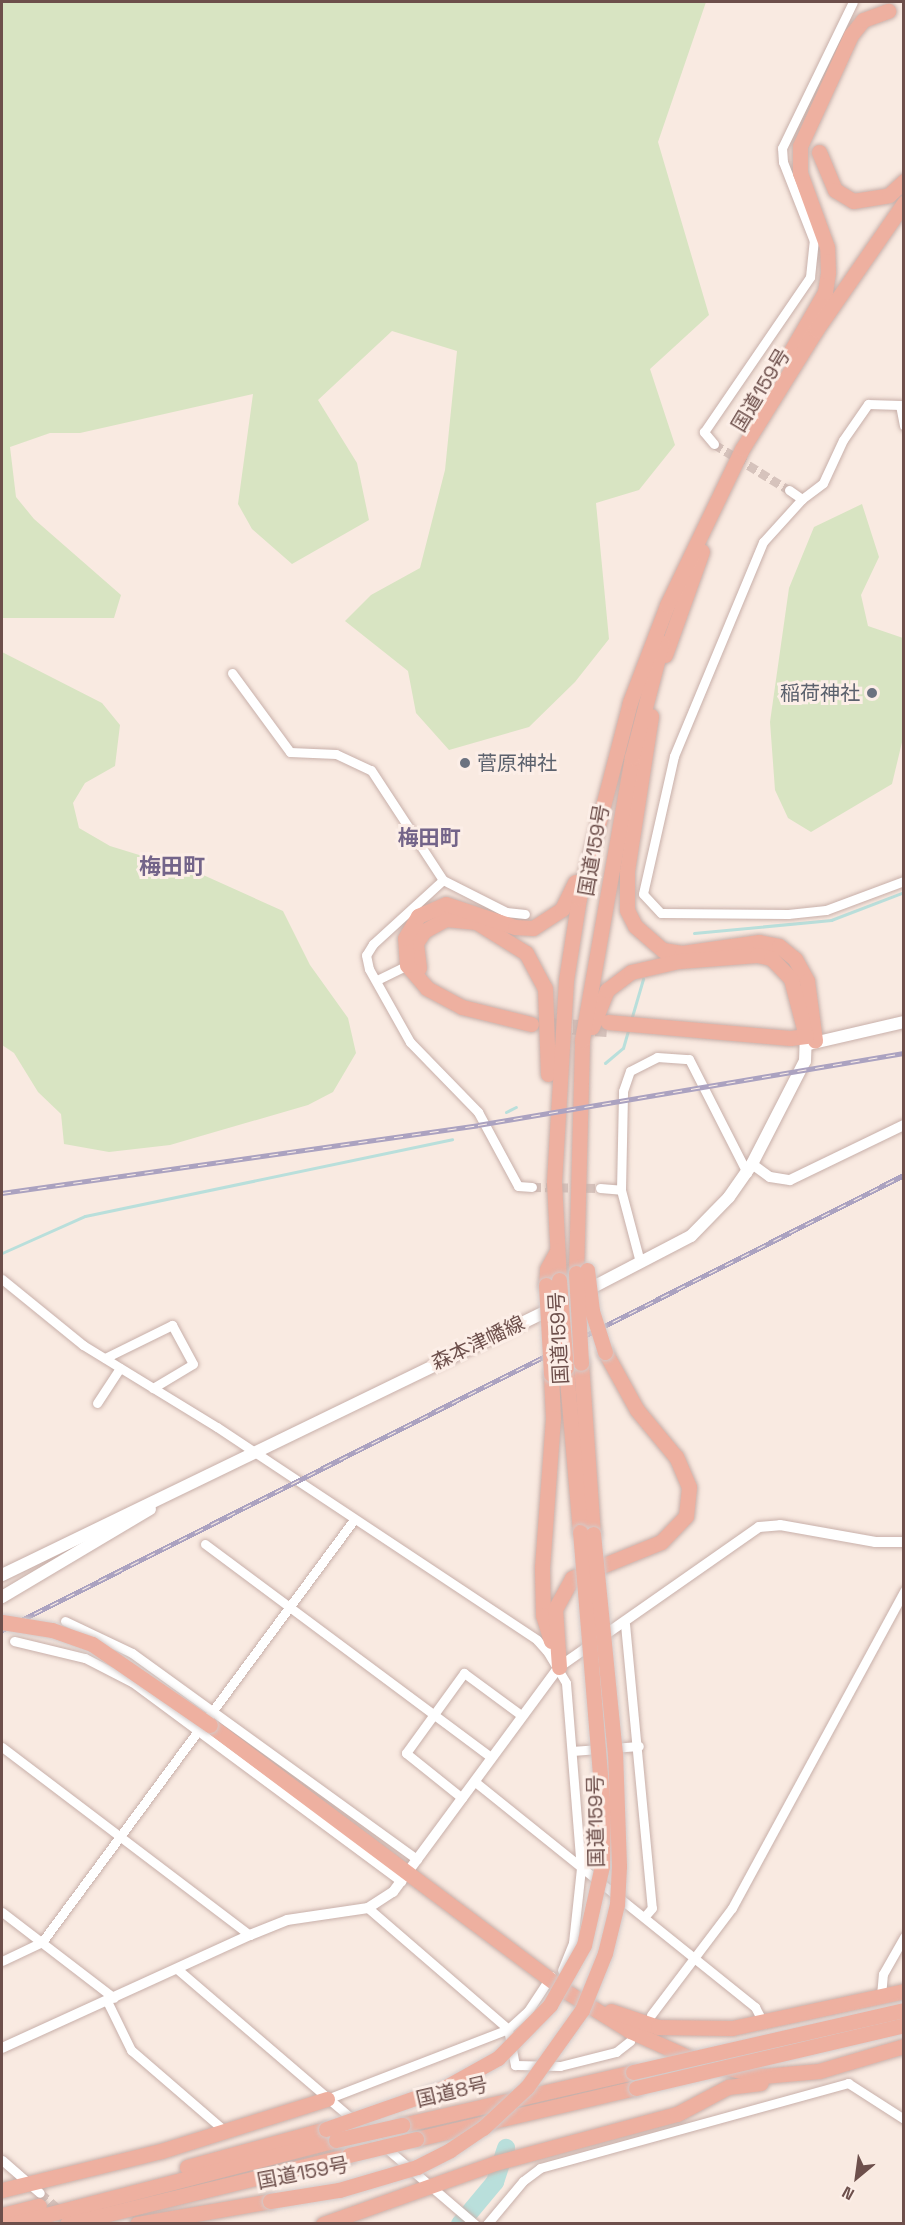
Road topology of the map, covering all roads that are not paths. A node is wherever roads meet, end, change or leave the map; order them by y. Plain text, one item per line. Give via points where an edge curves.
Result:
1 (853, 2) edge
2 (888, 11) dead end
3 (819, 152) dead end
4 (903, 181) edge
5 (903, 203) edge
6 (903, 212) edge
7 (903, 426) edge
8 (714, 444) dead end
9 (742, 449) junction
10 (789, 490) tunnel mouth
11 (802, 499) junction
12 (711, 522) junction
13 (667, 605) junction
14 (232, 673) dead end
15 (443, 880) junction
16 (903, 881) edge
17 (525, 914) dead end
18 (411, 963) junction
19 (377, 980) junction
20 (532, 1020) tunnel mouth
21 (903, 1022) edge
22 (607, 1026) tunnel mouth
23 (582, 1040) junction
24 (810, 1040) junction
25 (903, 1125) edge
26 (750, 1169) junction
27 (555, 1182) junction
28 (532, 1187) tunnel mouth
29 (600, 1188) tunnel mouth
30 (621, 1190) junction
31 (640, 1262) junction
32 (582, 1271) junction
33 (2, 1279) edge
34 (553, 1282) junction
35 (105, 1358) junction
36 (574, 1366) junction
37 (120, 1368) junction
38 (153, 1388) junction
39 (97, 1403) dead end
40 (252, 1452) junction
41 (188, 1484) junction
42 (353, 1521) junction
43 (586, 1533) junction
44 (903, 1542) edge
45 (205, 1544) dead end
46 (2, 1575) edge
47 (903, 1591) edge
48 (2, 1596) edge
49 (290, 1607) junction
50 (65, 1621) dead end
51 (2, 1622) edge
52 (625, 1624) junction
53 (80, 1626) junction
54 (14, 1641) dead end
55 (67, 1652) junction
56 (559, 1667) junction
57 (434, 1714) junction
58 (521, 1715) junction
59 (207, 1722) junction
60 (639, 1746) junction
61 (2, 1747) edge
62 (572, 1751) junction
63 (491, 1757) junction
64 (474, 1781) junction
65 (462, 1798) junction
66 (120, 1836) junction
67 (581, 1868) junction
68 (409, 1870) junction
69 (368, 1908) junction
70 (2, 1912) edge
71 (645, 1916) junction
72 (250, 1935) junction
73 (903, 1937) edge
74 (42, 1942) junction
75 (695, 1957) junction
76 (2, 1961) edge
77 (176, 1968) junction
78 (557, 1973) junction
79 (903, 1991) edge
80 (881, 1996) junction
81 (111, 1999) junction
82 (903, 2010) edge
83 (651, 2015) dead end
84 (764, 2024) junction
85 (903, 2025) edge
86 (508, 2029) junction
87 (630, 2041) dead end
88 (903, 2046) edge
89 (2, 2048) edge
90 (819, 2071) junction
91 (327, 2099) junction
92 (903, 2119) edge
93 (226, 2132) junction
94 (331, 2135) junction
95 (2, 2160) edge
96 (432, 2185) junction
97 (35, 2189) junction
98 (2, 2190) edge
99 (121, 2194) junction
100 (270, 2201) junction
101 (2, 2215) edge
102 (474, 2222) edge
103 (11, 2223) edge
104 (67, 2223) edge
105 (137, 2223) edge
106 (183, 2223) edge
107 (323, 2223) edge
108 (487, 2223) edge

1 - 8 street via 782,148 783,162 814,242 810,277 704,432
2 - 9 highway via 863,20 851,35 800,146 800,173 827,247 825,292 742,440
3 - 4 highway via 835,190 853,201 889,195
5 - 9 highway, 国道159号 via 816,330
6 - 12 highway, 国道159号 via 763,424
7 - 11 street via 900,405 868,404 843,440 823,483
9 - 13 highway, 国道159号
10 - 11 street
11 - 16 street via 764,542 694,701 674,756 643,894 661,913 788,914 826,910
12 - 23 highway, 国道159号 via 675,606 643,709
12 - 24 highway via 656,690 627,871 627,910 635,926 663,950 682,953 759,942 780,946 795,959 807,981
13 - 18 highway via 660,610 622,708 582,858 562,909 533,928 514,927 458,905 436,907 418,916 405,938
13 - 27 highway, 国道159号 via 609,767 579,898 558,1059
14 - 15 street via 290,752 336,754 370,770
15 - 17 street via 506,912
15 - 19 street via 372,944 366,955
18 - 19 street
18 - 20 highway via 460,1001
18 - 27 highway via 424,931 436,922 459,918 494,930 535,964 547,1004 548,1150
19 - 28 street via 411,1042 478,1112 518,1186
21 - 24 main road
22 - 24 highway
23 - 24 highway via 593,1027 607,990 631,972 679,961 757,955 771,958 791,979
23 - 32 highway, 国道159号 via 577,1087
24 - 26 main road, 森本津幡線 via 805,1061
25 - 26 street via 789,1180
26 - 30 street via 689,1059 657,1056 630,1071 622,1091
26 - 31 main road, 森本津幡線 via 691,1236
27 - 34 highway, 国道159号 via 557,1251
29 - 30 street
30 - 31 street
31 - 40 main road, 森本津幡線
32 - 36 highway, 国道159号, bridge
32 - 56 highway, bridge via 605,1352 637,1410 676,1456 689,1487 686,1516 661,1542 572,1578 555,1609
33 - 35 street
34 - 36 highway, 国道159号, bridge
34 - 56 highway, bridge via 553,1418 543,1615
35 - 37 street
35 - 38 street via 172,1325 193,1364
36 - 43 highway, 国道159号
37 - 38 street
37 - 39 street
38 - 40 street
40 - 41 main road, 森本津幡線
40 - 42 street
41 - 46 main road, 森本津幡線
41 - 48 main road, 森本津幡線
42 - 49 street
42 - 56 street via 537,1640
43 - 94 highway, 国道159号, bridge via 603,1811 602,1866 584,1945 550,2005 498,2058 444,2088
43 - 100 highway, 国道159号, bridge via 615,1754 619,1866 617,1904 604,1953 582,2010 527,2087 483,2128 450,2150 417,2167 339,2190
44 - 52 street via 875,1542 780,1525 759,1527 730,1544
45 - 49 street
47 - 75 street via 732,1908
49 - 57 street
49 - 59 street
50 - 53 street
51 - 59 highway, bridge via 52,1630 92,1644
52 - 56 street
52 - 60 street
53 - 55 street
53 - 59 street via 114,1641
54 - 55 street
55 - 59 street
56 - 58 street
56 - 62 street via 566,1683
57 - 58 street via 464,1673
57 - 63 street
57 - 65 street via 406,1753
58 - 63 street
59 - 66 street
59 - 68 highway
59 - 68 street via 262,1775
59 - 68 street via 275,1759
60 - 62 street
60 - 71 street via 652,1908
61 - 66 street
62 - 67 street
63 - 64 street
64 - 65 street
64 - 67 street
65 - 68 street
66 - 72 street
66 - 74 street
67 - 71 street
67 - 78 street via 573,1943
68 - 69 street via 393,1892
68 - 78 highway
69 - 72 street via 287,1920
69 - 86 street
70 - 74 street
71 - 75 street
72 - 77 street
73 - 80 street via 883,1974
74 - 76 street
74 - 81 street
75 - 83 street
75 - 84 street via 755,2007
77 - 81 street
77 - 91 street
78 - 84 highway via 602,2007 658,2027 697,2030
78 - 86 street via 528,2011
78 - 90 highway via 601,2015 697,2061 763,2076
79 - 80 highway
80 - 84 highway
81 - 89 street
81 - 93 street via 131,2050
82 - 94 highway, 国道8号, bridge via 402,2125
85 - 104 highway, 国道8号, bridge
86 - 87 street via 515,2065 560,2066 616,2052
86 - 91 street
88 - 90 highway
90 - 96 highway via 791,2081 728,2087 677,2114 502,2161
91 - 93 highway
91 - 96 street
92 - 108 street via 848,2083 540,2169 523,2181
93 - 97 highway
94 - 99 highway, 国道159号 via 162,2174 155,2186
95 - 97 street
96 - 102 street
96 - 107 highway
97 - 98 highway
99 - 101 highway via 113,2188
99 - 103 highway
100 - 105 highway, 国道159号
100 - 106 highway

